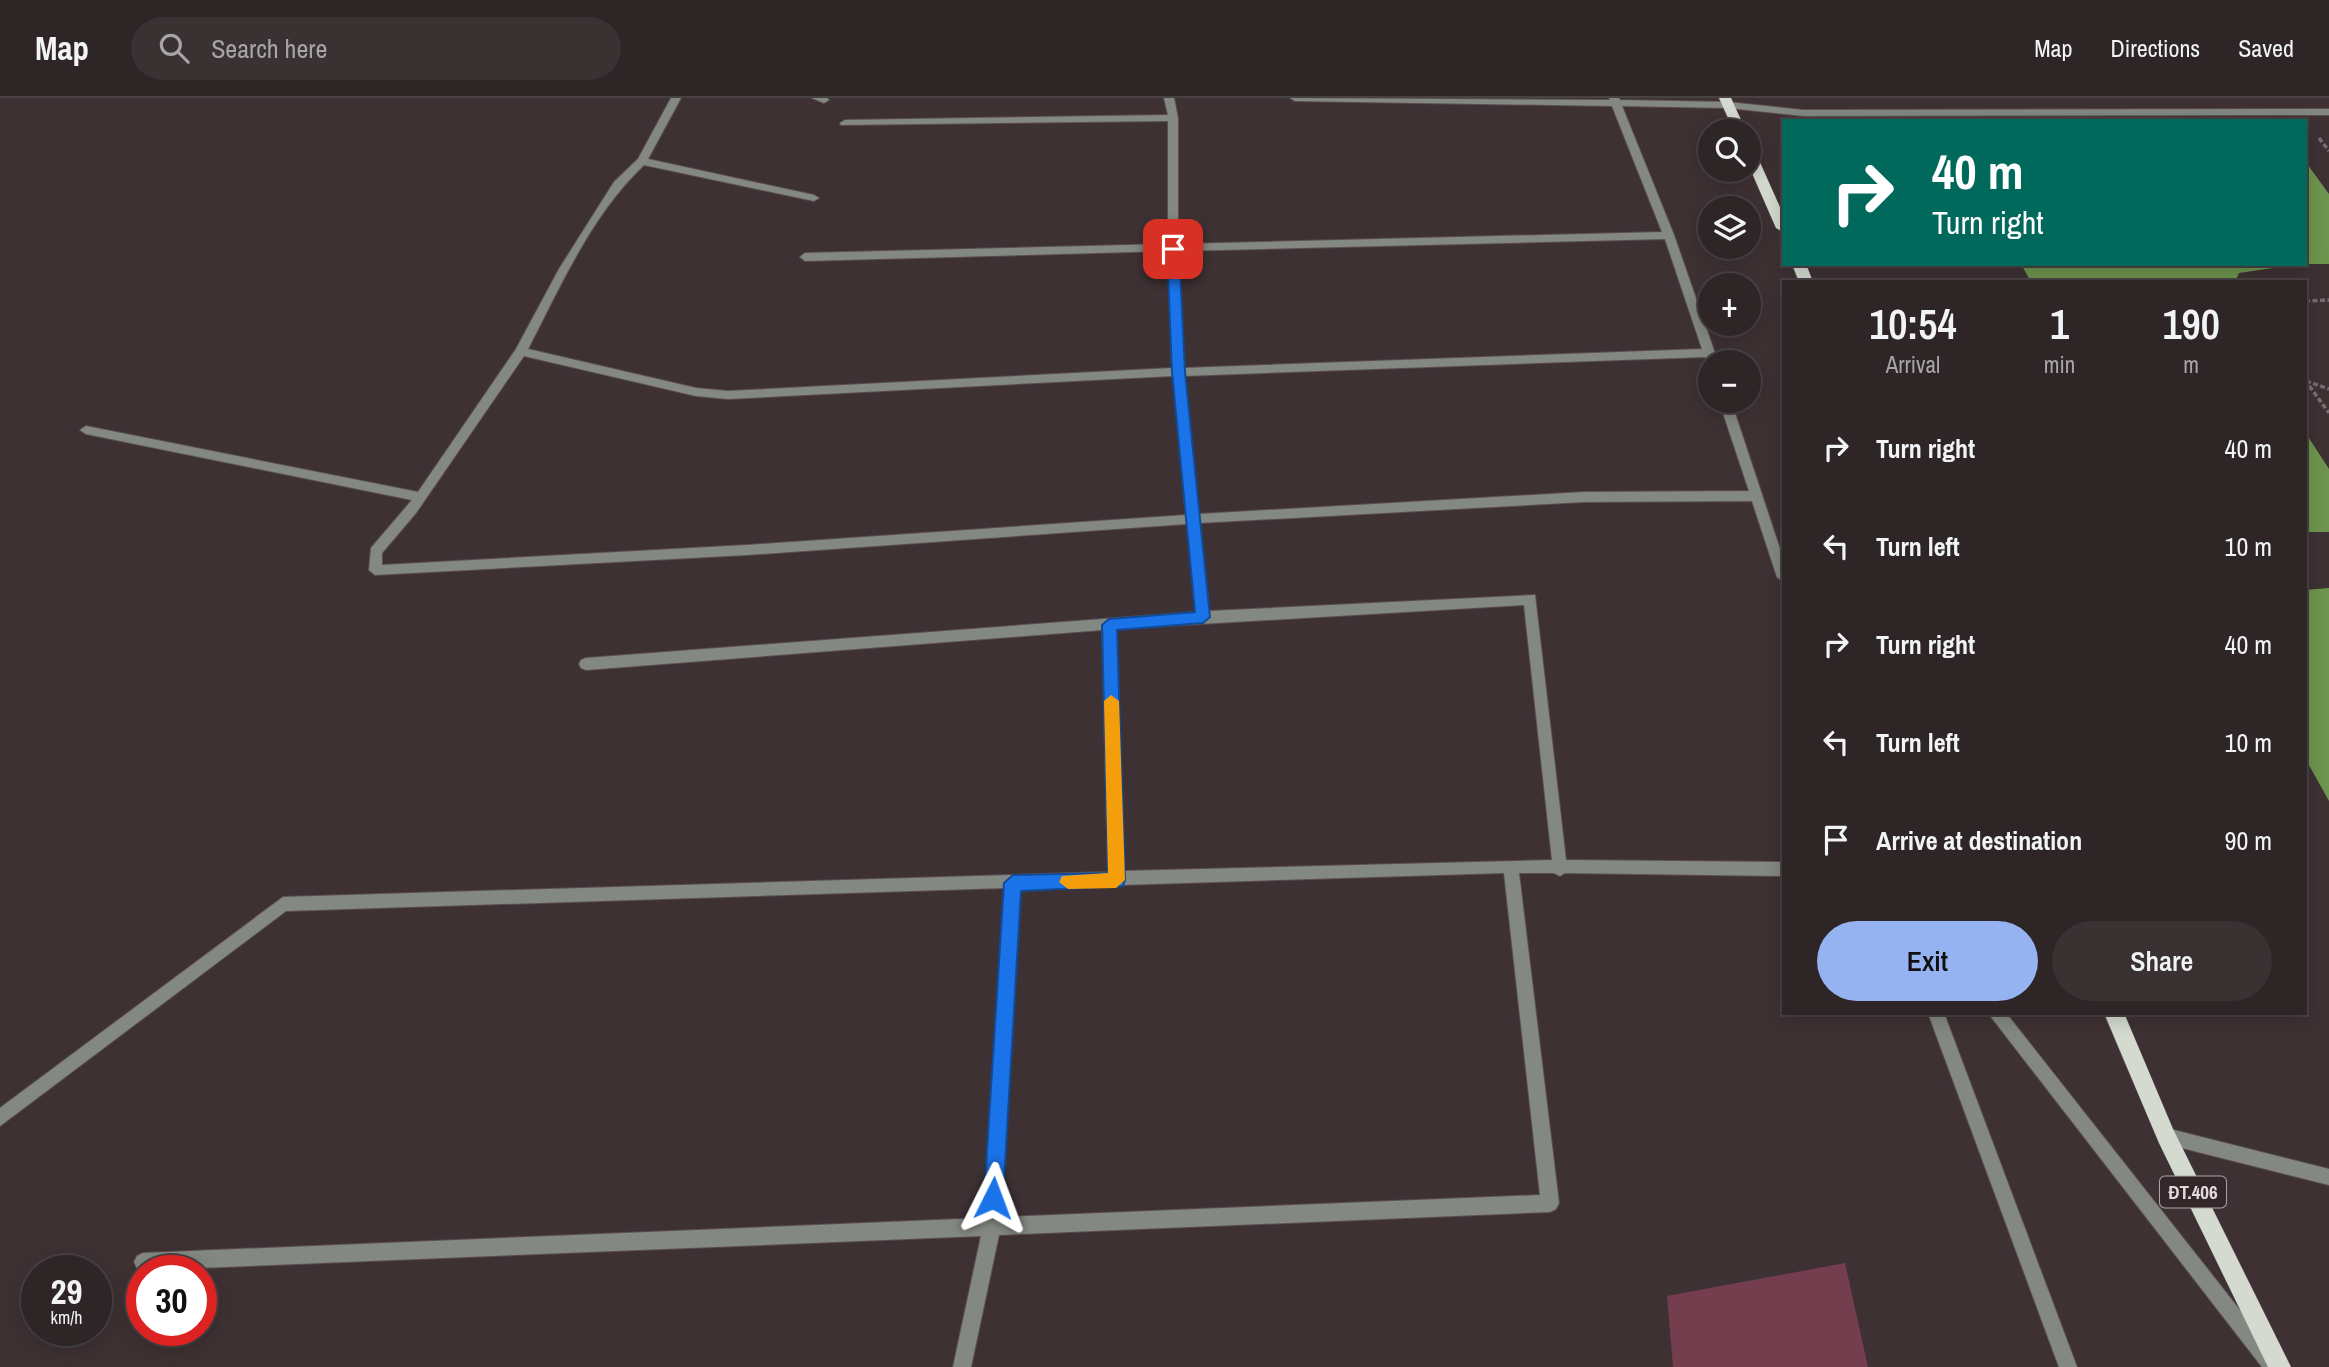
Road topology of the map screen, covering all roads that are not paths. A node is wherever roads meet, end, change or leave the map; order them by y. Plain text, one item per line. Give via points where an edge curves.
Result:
1 (676, 98) edge
2 (1169, 98) edge
3 (1295, 98) edge
4 (1615, 100) edge
5 (1727, 101) edge
6 (2329, 112) edge
7 (1174, 118) junction
8 (1735, 119) edge
9 (845, 123) dead end
10 (642, 161) junction
11 (1761, 178) edge
12 (814, 198) dead end
13 (1782, 226) edge
14 (1669, 235) junction
15 (1173, 249) junction
16 (805, 257) dead end
17 (1708, 350) edge
18 (521, 351) junction
19 (1698, 358) edge
20 (1178, 372) junction
21 (1728, 413) edge
22 (86, 430) dead end
23 (1756, 496) junction
24 (421, 497) junction
25 (1192, 519) junction
26 (1782, 574) edge
27 (1203, 617) junction
28 (1109, 625) junction
29 (586, 664) dead end
30 (1511, 866) junction
31 (1560, 869) junction
32 (1782, 869) edge
33 (1116, 880) junction
34 (1013, 883) junction
35 (1937, 1015) edge
36 (1998, 1015) edge
37 (2115, 1015) edge
38 (0, 1118) edge
39 (2166, 1136) junction
40 (2329, 1177) edge
41 (992, 1225) junction
42 (217, 1259) edge
43 (962, 1367) edge
44 (2068, 1367) edge
45 (2274, 1367) edge
46 (2280, 1367) edge

1 - 10 street
2 - 7 street
3 - 4 street
4 - 5 street
4 - 14 street
5 - 6 street via 1803,113
5 - 8 main road
7 - 9 street
7 - 15 street
10 - 12 street
10 - 18 street via 618,184 564,269
11 - 13 main road
14 - 15 street
14 - 17 street
15 - 16 street
15 - 20 street
18 - 20 street via 696,392 729,395
18 - 24 street
19 - 20 street
20 - 25 street
21 - 23 street
22 - 24 street
23 - 25 street via 1584,498
23 - 26 street
24 - 25 street via 376,552 375,570 747,551
25 - 27 street
27 - 28 street
27 - 31 street via 1530,598
28 - 29 street
28 - 33 street
30 - 31 street
30 - 33 street
30 - 41 street via 1550,1203
31 - 32 street
33 - 34 street
34 - 38 street via 283,904
34 - 41 street
35 - 44 street
36 - 45 street
37 - 39 main road, ĐT.406
39 - 40 street
39 - 46 main road, ĐT.406
41 - 42 street
41 - 43 street

